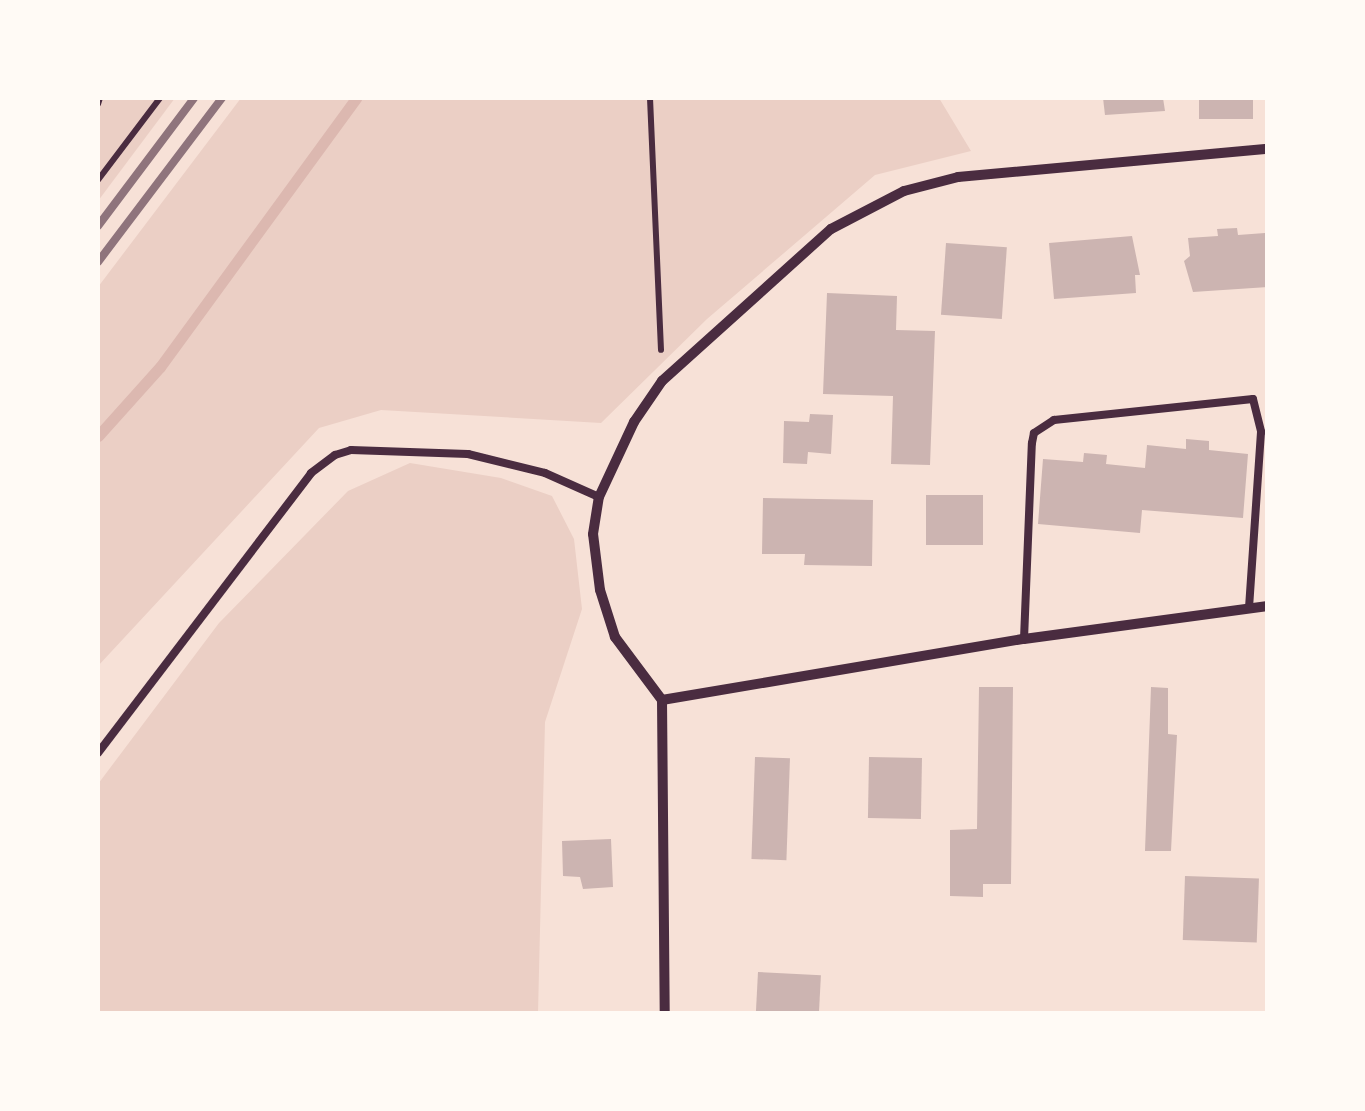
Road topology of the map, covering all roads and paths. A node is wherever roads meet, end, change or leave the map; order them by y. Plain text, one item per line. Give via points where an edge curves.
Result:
1 (160, 98) edge
2 (650, 98) edge
3 (1268, 149) edge
4 (98, 180) edge
5 (662, 381) junction
6 (598, 497) junction
7 (1268, 606) edge
8 (1249, 608) junction
9 (1024, 640) junction
10 (662, 700) junction
11 (98, 754) edge
12 (666, 1014) edge

1 - 4 path
2 - 5 path
3 - 5 street via 958,177 904,191 831,230
5 - 6 street
6 - 10 street via 593,534 608,622 622,652
6 - 11 lane via 545,474 468,454 335,455 311,473
7 - 8 street
8 - 9 street
8 - 9 lane via 1260,432 1252,399 1054,420 1032,443
9 - 10 street
10 - 12 street

